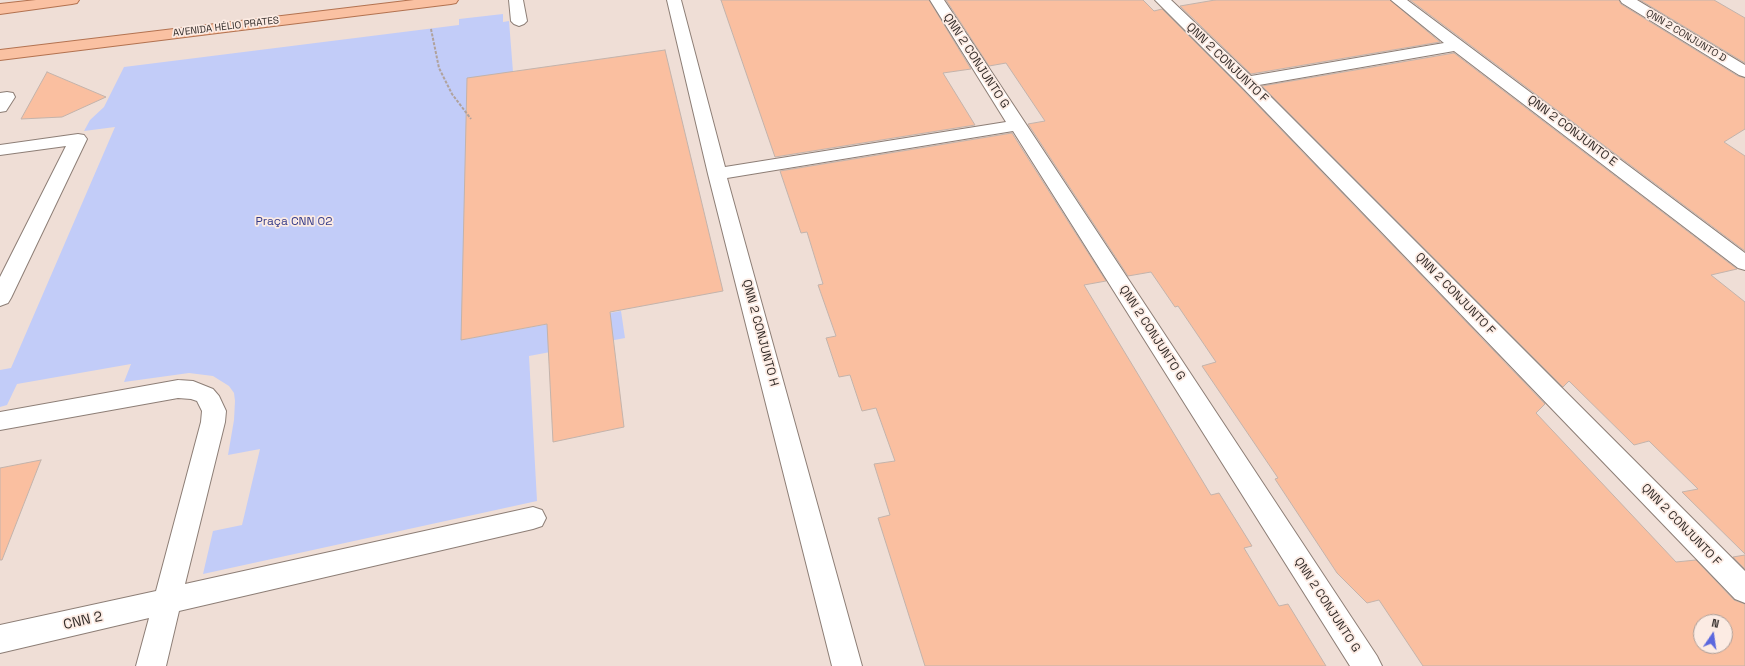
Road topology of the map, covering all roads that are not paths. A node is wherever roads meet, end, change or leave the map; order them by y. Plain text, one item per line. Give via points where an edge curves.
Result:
1 (72, 0) edge
2 (451, 0) edge
3 (516, 0) edge
4 (674, 0) edge
5 (937, 0) edge
6 (1162, 0) edge
7 (1398, 0) edge
8 (1627, 0) edge
9 (0, 9) edge
10 (519, 21) dead end
11 (1459, 45) junction
12 (0, 55) edge
13 (1745, 72) edge
14 (1247, 82) junction
15 (0, 98) edge
16 (0, 107) edge
17 (1019, 125) junction
18 (0, 150) edge
19 (717, 174) junction
20 (1745, 263) edge
21 (0, 298) edge
22 (0, 421) edge
23 (533, 518) dead end
24 (1745, 590) edge
25 (166, 602) junction
26 (0, 640) edge
27 (151, 666) edge
28 (847, 666) edge
29 (1366, 666) edge

1 - 9 main road
2 - 12 main road, AVENIDA HÉLIO PRATES
3 - 10 street
4 - 19 street, QNN 2 CONJUNTO H
5 - 17 street, QNN 2 CONJUNTO G
6 - 14 street, QNN 2 CONJUNTO F
7 - 11 street, QNN 2 CONJUNTO E
8 - 13 street, QNN 2 CONJUNTO D
11 - 14 street
11 - 20 street, QNN 2 CONJUNTO E
14 - 24 street, QNN 2 CONJUNTO F
15 - 16 street via 7,97
17 - 19 street
17 - 29 street, QNN 2 CONJUNTO G
18 - 21 street via 78,139
19 - 28 street, QNN 2 CONJUNTO H
22 - 25 street via 178,389 193,390 211,402 214,411 213,422
23 - 25 street, CNN 2
25 - 26 street, CNN 2
25 - 27 street

